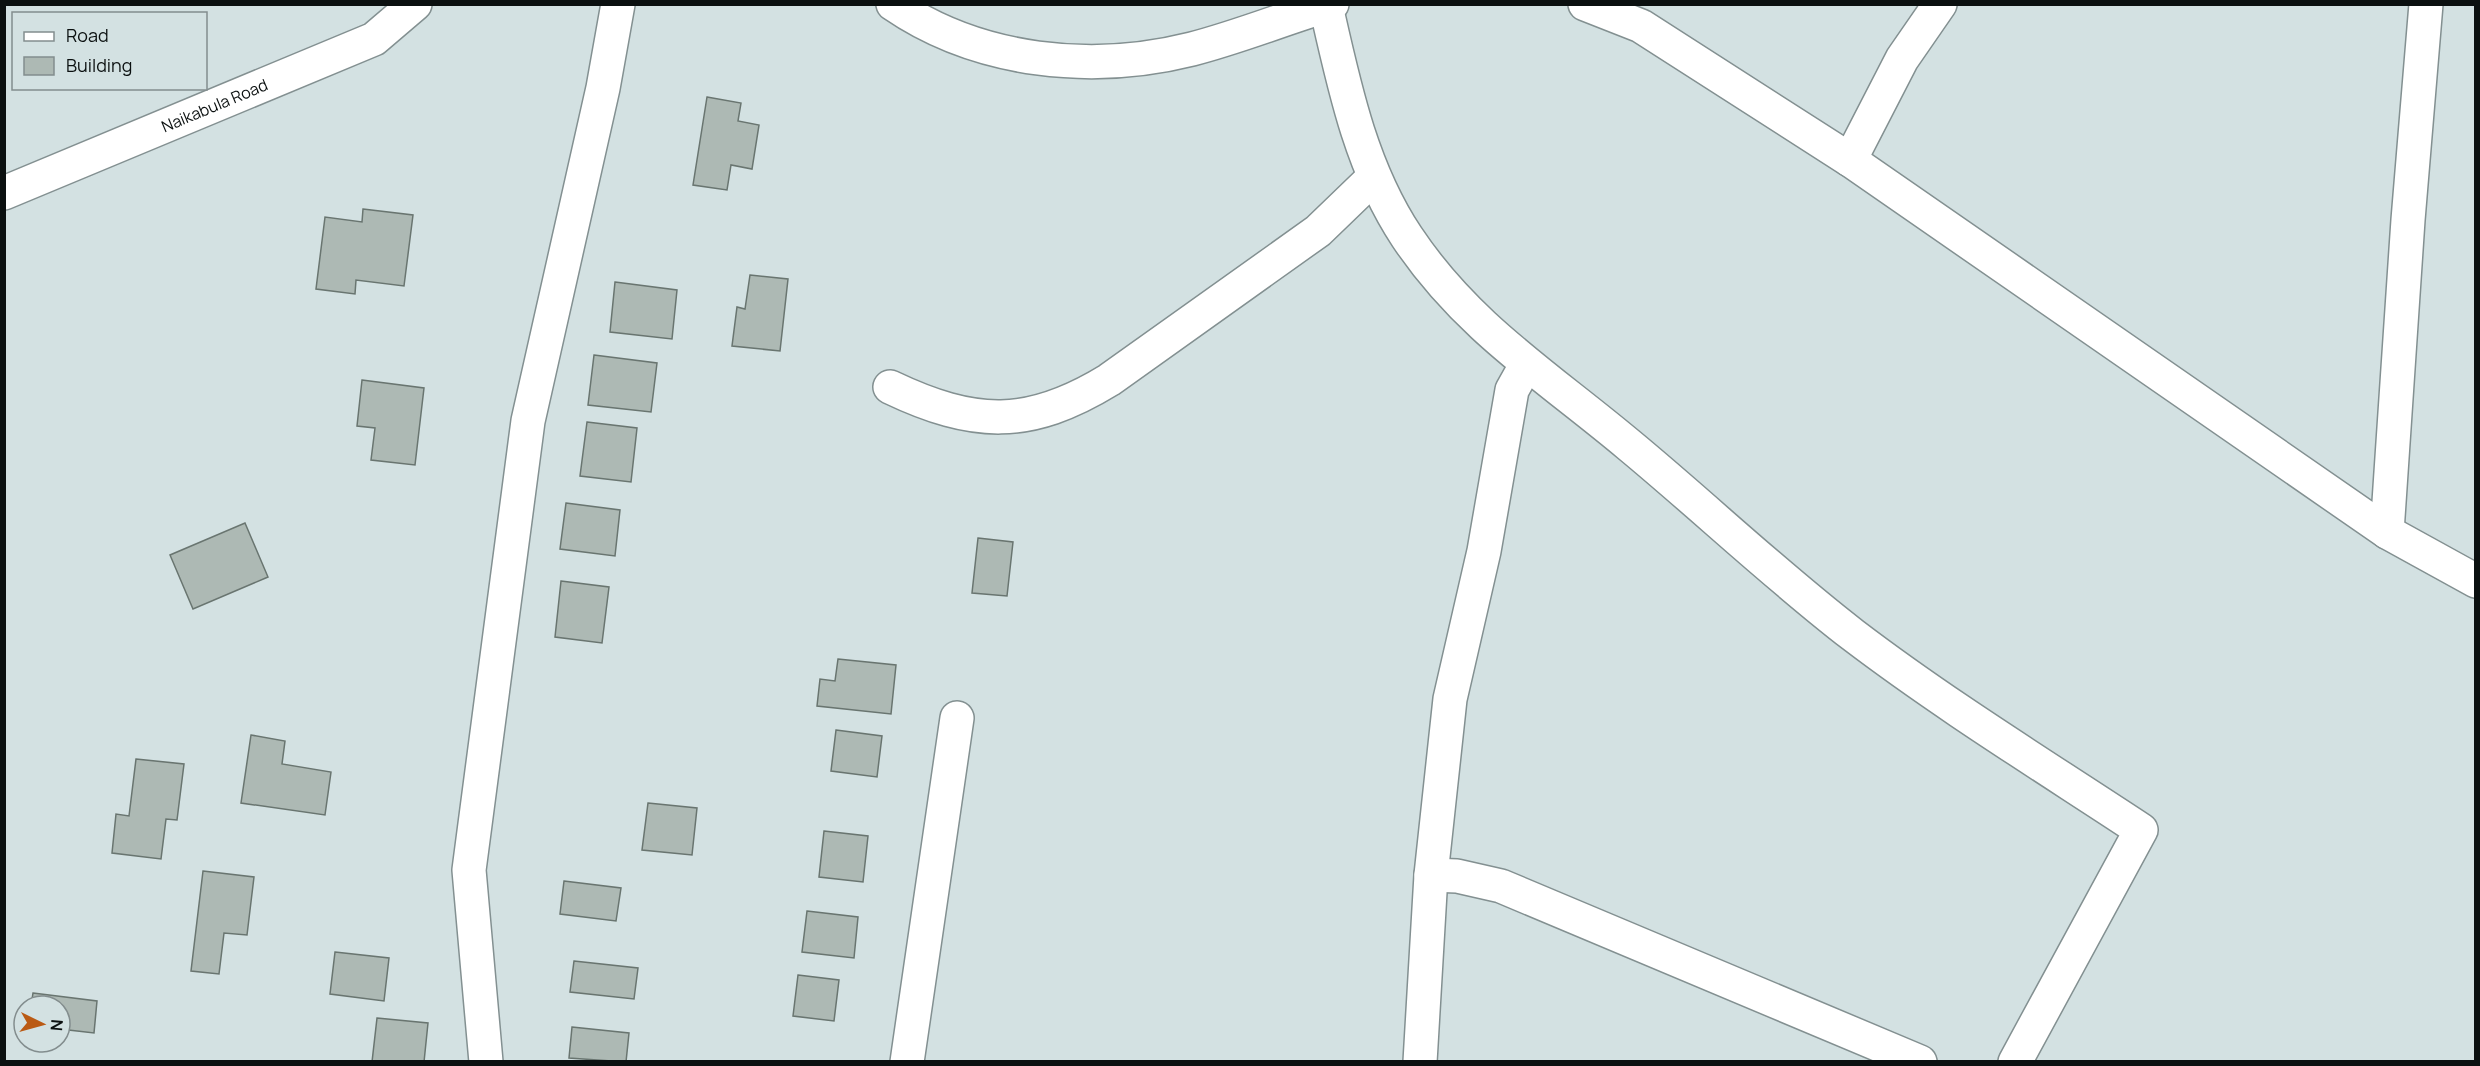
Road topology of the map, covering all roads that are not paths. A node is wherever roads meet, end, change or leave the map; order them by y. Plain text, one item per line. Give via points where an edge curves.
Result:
1 (415, 4) edge
2 (618, 4) edge
3 (893, 4) edge
4 (1585, 4) edge
5 (1940, 4) edge
6 (2427, 4) edge
7 (1329, 5) edge
8 (1850, 160) junction
9 (1374, 177) junction
10 (4, 193) edge
11 (1526, 365) junction
12 (890, 387) dead end
13 (2387, 532) junction
14 (2475, 581) edge
15 (957, 718) dead end
16 (1431, 875) junction
17 (486, 1062) edge
18 (907, 1062) edge
19 (1420, 1062) edge
20 (1920, 1062) edge
21 (2015, 1062) edge

1 - 10 street, Naikabula Road via 374,39
2 - 17 street via 603,88 528,421 469,870
3 - 7 street via 941,30 985,47 1099,63 1193,49
4 - 8 street via 1641,26
5 - 8 street via 1902,59
6 - 13 street
7 - 9 street via 1349,101
8 - 13 street
9 - 11 street via 1426,263 1467,312
9 - 12 street via 1318,231 1081,397 1050,410 998,419 933,406
11 - 16 street via 1512,390 1484,551 1450,699
11 - 21 street via 1620,437 1754,555 1855,636 2140,830
13 - 14 street
15 - 18 street
16 - 19 street
16 - 20 street via 1457,876 1501,886

